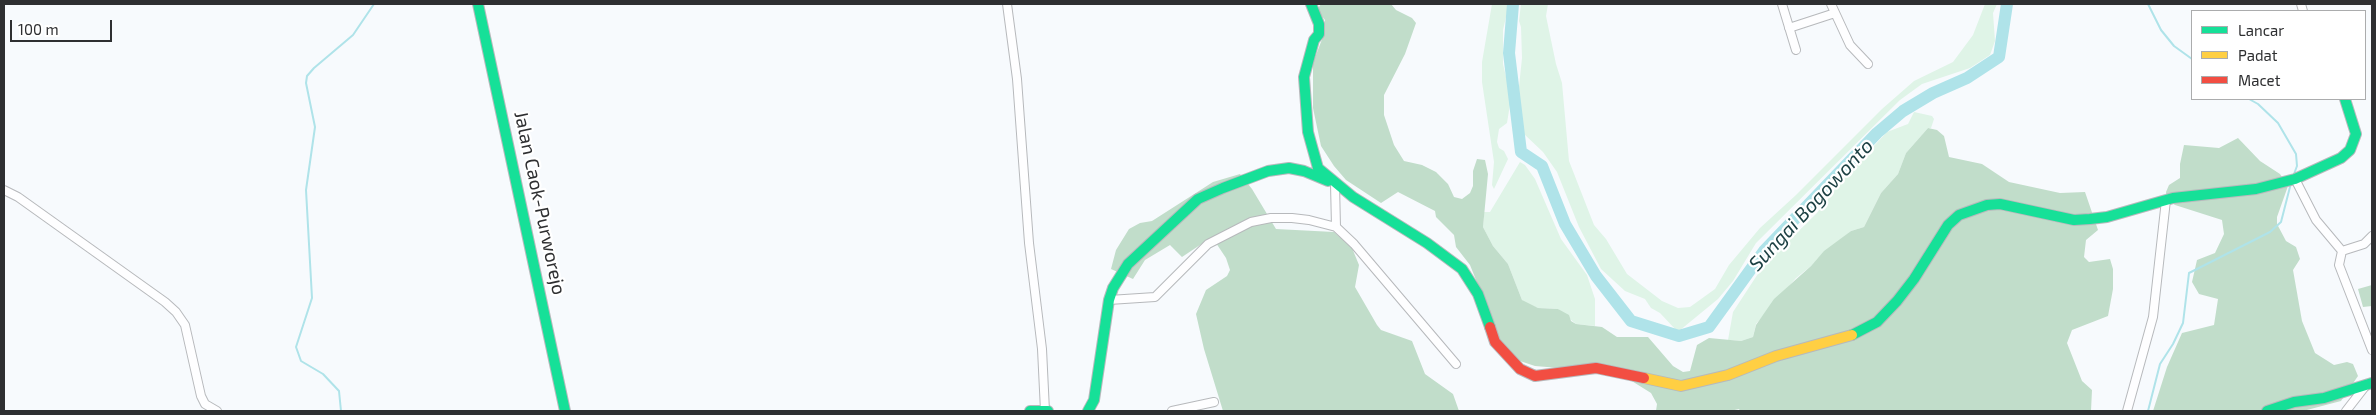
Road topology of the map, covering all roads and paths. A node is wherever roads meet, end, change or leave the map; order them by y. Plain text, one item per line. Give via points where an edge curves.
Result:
1 (478, 4) edge
2 (1007, 4) edge
3 (1311, 4) edge
4 (1782, 4) edge
5 (1831, 4) edge
6 (1834, 13) junction
7 (1789, 28) junction
8 (1796, 50) dead end
9 (1868, 64) dead end
10 (2345, 100) edge
11 (2292, 180) junction
12 (1335, 187) junction
13 (4, 190) edge
14 (2166, 200) junction
15 (1336, 227) junction
16 (2372, 236) edge
17 (2342, 252) junction
18 (1110, 300) junction
19 (2372, 350) edge
20 (1456, 364) dead end
21 (2369, 384) edge
22 (1214, 402) dead end
23 (217, 411) edge
24 (565, 411) edge
25 (1030, 411) edge
26 (1046, 411) edge
27 (1088, 411) edge
28 (1172, 411) edge
29 (2127, 411) edge
30 (2267, 411) edge
31 (2346, 411) edge

1 - 24 street, Jalan Caok-Purworejo
2 - 26 street via 1017,79
3 - 12 street via 1319,28 1304,77 1308,132 1318,168
4 - 7 street
5 - 6 street
6 - 7 street
6 - 9 street via 1850,45
7 - 8 street
10 - 11 street via 2356,134 2350,150 2341,158
11 - 14 street via 2256,189
11 - 17 street via 2316,220
12 - 14 street via 1427,243 1462,269 1478,294 1495,342 1510,361 1529,374 1544,376 1596,368 1681,386 1728,375 1776,356 1863,331 1877,322 1914,279 1948,225 1971,210 2000,204 2074,220 2107,217
12 - 15 street
12 - 18 street via 1304,171 1289,168 1251,177 1207,194 1128,264
13 - 23 street via 34,208 176,312 185,325 200,396 205,404
14 - 29 street via 2153,317
15 - 18 street via 1292,218 1250,222 1208,244 1155,297
15 - 20 street
16 - 17 street via 2364,244
17 - 19 street via 2339,265
18 - 27 street via 1094,400
21 - 30 street
21 - 31 street
22 - 28 street
25 - 26 street

